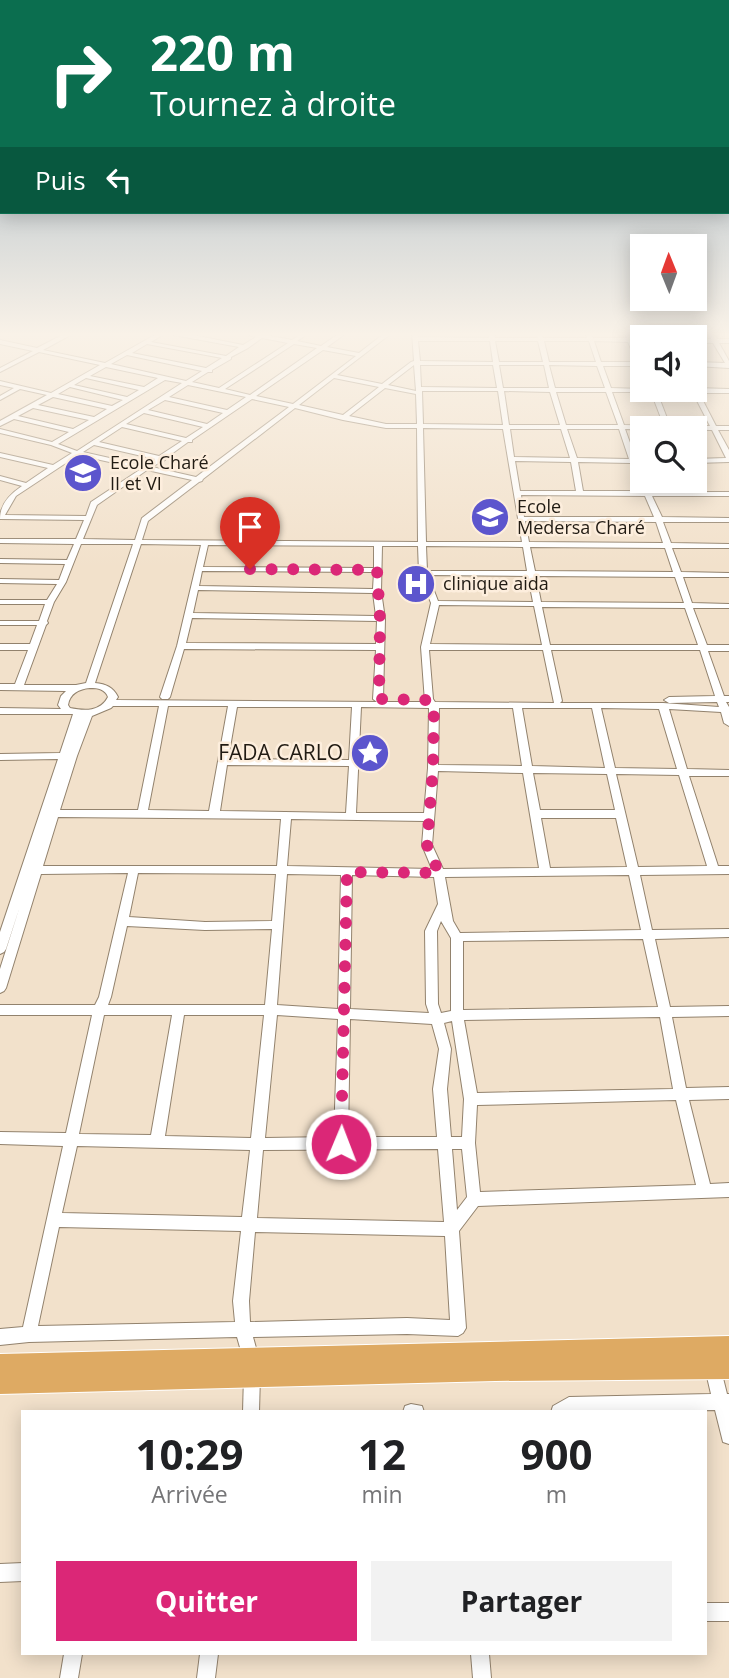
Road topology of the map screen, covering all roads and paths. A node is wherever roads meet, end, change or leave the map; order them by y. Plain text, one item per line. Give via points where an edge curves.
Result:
1 (25, 410) edge
2 (53, 410) edge
3 (108, 410) edge
4 (220, 410) edge
5 (230, 410) edge
6 (290, 410) edge
7 (309, 410) edge
8 (352, 410) edge
9 (419, 410) edge
10 (505, 410) edge
11 (558, 410) edge
12 (616, 410) edge
13 (705, 410) edge
14 (143, 411) joint
15 (228, 412) junction
16 (13, 417) junction
17 (343, 418) junction
18 (94, 419) junction
19 (0, 424) edge
20 (121, 425) junction
21 (420, 425) junction
22 (208, 426) junction
23 (508, 426) junction
24 (563, 426) junction
25 (622, 427) junction
26 (630, 427) edge
27 (707, 428) edge
28 (714, 428) junction
29 (729, 428) edge
30 (0, 431) edge
31 (73, 432) junction
32 (190, 441) junction
33 (94, 443) junction
34 (53, 444) junction
35 (630, 444) edge
36 (77, 453) junction
37 (0, 454) edge
38 (729, 458) edge
39 (163, 459) junction
40 (512, 459) junction
41 (574, 460) junction
42 (707, 460) edge
43 (630, 461) edge
44 (55, 468) junction
45 (146, 470) junction
46 (0, 478) edge
47 (200, 480) junction
48 (27, 485) junction
49 (518, 493) junction
50 (580, 494) junction
51 (648, 494) junction
52 (704, 494) joint
53 (729, 494) edge
54 (0, 495) edge
55 (13, 495) junction
56 (0, 517) edge
57 (86, 518) junction
58 (522, 519) junction
59 (659, 520) junction
60 (729, 520) edge
61 (0, 541) edge
62 (78, 542) junction
63 (136, 543) junction
64 (205, 543) junction
65 (422, 544) junction
66 (528, 545) junction
67 (667, 545) junction
68 (378, 546) junction
69 (729, 546) edge
70 (0, 561) edge
71 (70, 562) junction
72 (199, 569) junction
73 (377, 570) junction
74 (423, 573) junction
75 (532, 573) junction
76 (677, 574) junction
77 (729, 575) edge
78 (0, 581) edge
79 (62, 582) junction
80 (194, 588) junction
81 (377, 591) junction
82 (0, 602) edge
83 (50, 602) junction
84 (435, 603) junction
85 (540, 605) junction
86 (689, 606) junction
87 (729, 606) edge
88 (188, 615) junction
89 (380, 619) junction
90 (0, 622) edge
91 (44, 623) junction
92 (181, 646) junction
93 (0, 647) edge
94 (33, 647) junction
95 (380, 647) junction
96 (425, 647) junction
97 (547, 647) junction
98 (705, 648) junction
99 (729, 648) edge
100 (90, 685) junction
101 (0, 687) edge
102 (19, 687) junction
103 (76, 688) junction
104 (379, 699) junction
105 (112, 700) junction
106 (165, 700) junction
107 (557, 701) junction
108 (431, 703) junction
109 (233, 705) junction
110 (357, 705) junction
111 (726, 705) edge
112 (517, 706) junction
113 (596, 706) junction
114 (663, 706) junction
115 (0, 711) edge
116 (79, 713) junction
117 (729, 723) edge
118 (62, 756) junction
119 (0, 757) edge
120 (222, 762) junction
121 (352, 763) junction
122 (433, 768) junction
123 (527, 769) junction
124 (610, 771) junction
125 (683, 772) junction
126 (729, 773) edge
127 (54, 813) junction
128 (142, 814) junction
129 (214, 814) junction
130 (534, 814) junction
131 (619, 814) junction
132 (351, 815) junction
133 (286, 816) junction
134 (429, 817) junction
135 (134, 869) junction
136 (713, 869) junction
137 (36, 870) junction
138 (729, 870) edge
139 (283, 871) junction
140 (545, 871) junction
141 (634, 871) junction
142 (347, 872) junction
143 (439, 873) junction
144 (443, 906) junction
145 (5, 916) edge
146 (123, 921) junction
147 (278, 925) junction
148 (729, 933) edge
149 (648, 935) junction
150 (457, 937) junction
151 (0, 949) edge
152 (0, 988) edge
153 (0, 1010) edge
154 (271, 1010) junction
155 (665, 1010) junction
156 (99, 1011) junction
157 (179, 1011) junction
158 (729, 1011) edge
159 (343, 1013) junction
160 (457, 1015) junction
161 (438, 1019) junction
162 (729, 1093) edge
163 (681, 1095) junction
164 (471, 1099) junction
165 (0, 1138) edge
166 (72, 1139) junction
167 (157, 1142) junction
168 (444, 1143) junction
169 (468, 1143) junction
170 (258, 1144) junction
171 (341, 1144) junction
172 (729, 1190) edge
173 (705, 1191) junction
174 (474, 1199) junction
175 (54, 1220) junction
176 (250, 1223) junction
177 (452, 1229) junction
178 (243, 1330) junction
179 (29, 1334) junction
180 (0, 1337) edge
181 (729, 1348) edge
182 (0, 1366) edge
183 (252, 1367) junction
184 (721, 1367) edge
185 (0, 1382) edge
186 (725, 1402) edge
187 (251, 1410) edge
188 (562, 1410) edge
189 (729, 1436) edge
190 (21, 1572) edge
191 (0, 1573) edge
192 (707, 1612) edge
193 (729, 1612) edge
194 (73, 1655) edge
195 (209, 1655) edge
196 (480, 1655) edge
197 (69, 1678) edge
198 (206, 1678) edge
199 (482, 1678) edge

1 - 16 street
2 - 18 street
3 - 18 street
4 - 15 street
5 - 15 street
6 - 47 street
7 - 17 street
8 - 17 street
9 - 21 street
10 - 23 street
11 - 24 street
12 - 25 street
13 - 28 street
14 - 20 street
14 - 22 street
15 - 22 street
16 - 19 street
16 - 31 street
17 - 21 street via 386,426
18 - 31 street
20 - 32 street
20 - 33 street
21 - 23 street
21 - 65 street
22 - 32 street
23 - 24 street
23 - 40 street
24 - 25 street
24 - 41 street
25 - 26 street
25 - 35 street
27 - 28 street
28 - 29 street
28 - 38 street
30 - 34 street
31 - 34 street
32 - 39 street
33 - 36 street
33 - 39 street
34 - 36 street
36 - 44 street
36 - 45 street
37 - 44 street
38 - 42 street
39 - 45 street
40 - 41 street
40 - 49 street
41 - 43 street
41 - 50 street
44 - 48 street
45 - 47 street
45 - 57 street via 94,504
46 - 48 street
47 - 63 street via 145,520
48 - 55 street
49 - 50 street
49 - 58 street
50 - 51 street
51 - 52 street
51 - 59 street
52 - 53 street
54 - 55 street
55 - 56 street
56 - 57 street
57 - 62 street
58 - 59 street
58 - 66 street
59 - 60 street
59 - 67 street
61 - 62 street
62 - 63 street
62 - 71 street
63 - 64 street
63 - 100 street
64 - 68 street
64 - 72 street
65 - 66 street
65 - 68 street
65 - 74 street
66 - 67 street
66 - 75 street
67 - 69 street
67 - 76 street
68 - 73 street
70 - 71 street
71 - 79 street
72 - 73 street
72 - 80 street
73 - 81 street
74 - 75 street
74 - 84 street
75 - 76 street
75 - 85 street
76 - 77 street
76 - 86 street
78 - 79 street
79 - 83 street
80 - 81 street
80 - 88 street
81 - 89 street
82 - 83 street
83 - 91 street
84 - 85 street
84 - 96 street
85 - 86 street
85 - 97 street
86 - 87 street
86 - 98 street
88 - 89 street
88 - 92 street
89 - 95 street
90 - 91 street
91 - 94 street
92 - 95 street
92 - 106 street
93 - 94 street
94 - 102 street
95 - 104 street
96 - 97 street
96 - 108 street
97 - 98 street
97 - 107 street
98 - 99 street
98 - 111 street
100 - 103 street
100 - 105 street via 108,689
101 - 102 street
102 - 103 street
103 - 116 street via 63,702
104 - 106 street
104 - 108 street
105 - 106 street
105 - 116 street via 102,710
106 - 109 street
106 - 128 street
107 - 108 street
107 - 111 street
108 - 110 street
108 - 112 street
108 - 122 street
109 - 110 street
109 - 120 street
110 - 121 street
111 - 114 street
111 - 117 street
112 - 113 street
112 - 123 street
113 - 114 street
113 - 124 street
114 - 125 street
115 - 116 street
116 - 118 street
116 - 127 street
118 - 119 street
118 - 145 street
120 - 121 street
120 - 129 street
121 - 132 street
122 - 123 street
122 - 134 street
123 - 124 street
123 - 130 street
124 - 125 street
124 - 131 street
125 - 126 street
125 - 136 street
127 - 128 street
127 - 137 street
128 - 129 street
129 - 133 street
130 - 131 street
130 - 140 street
131 - 141 street
132 - 133 street
132 - 134 street
133 - 139 street
134 - 143 street via 427,845
135 - 137 street
135 - 139 street
135 - 146 street
136 - 138 street
136 - 141 street
137 - 152 street
139 - 142 street
139 - 147 street
140 - 141 street
140 - 143 street
141 - 149 street
142 - 143 street
142 - 159 street
143 - 144 street
144 - 150 street
144 - 161 street via 431,931 432,1004
145 - 151 street
146 - 147 street
146 - 156 street
147 - 154 street
148 - 149 street
149 - 150 street
149 - 155 street
150 - 160 street
153 - 156 street
154 - 157 street
154 - 159 street
154 - 170 street
155 - 158 street
155 - 160 street
155 - 163 street
156 - 157 street
156 - 166 street
157 - 167 street
159 - 161 street
159 - 171 street
160 - 161 street
160 - 164 street
161 - 168 street via 444,1049 440,1089
162 - 163 street
163 - 164 street
163 - 173 street
164 - 169 street
165 - 166 street
166 - 167 street
166 - 175 street
167 - 170 street
168 - 169 street
168 - 171 street
168 - 177 street
169 - 174 street
170 - 171 street
170 - 176 street
172 - 173 street
173 - 174 street
174 - 177 street
175 - 176 street
175 - 179 street
176 - 177 street
176 - 178 street via 241,1300
177 - 178 street via 458,1328
178 - 179 street
178 - 183 street
179 - 180 street
181 - 183 highway
182 - 183 highway
183 - 184 highway
183 - 185 highway
183 - 187 street
184 - 186 street
186 - 188 street via 569,1405
186 - 189 street
190 - 191 street
192 - 193 street
194 - 197 street
195 - 198 street
196 - 199 street

